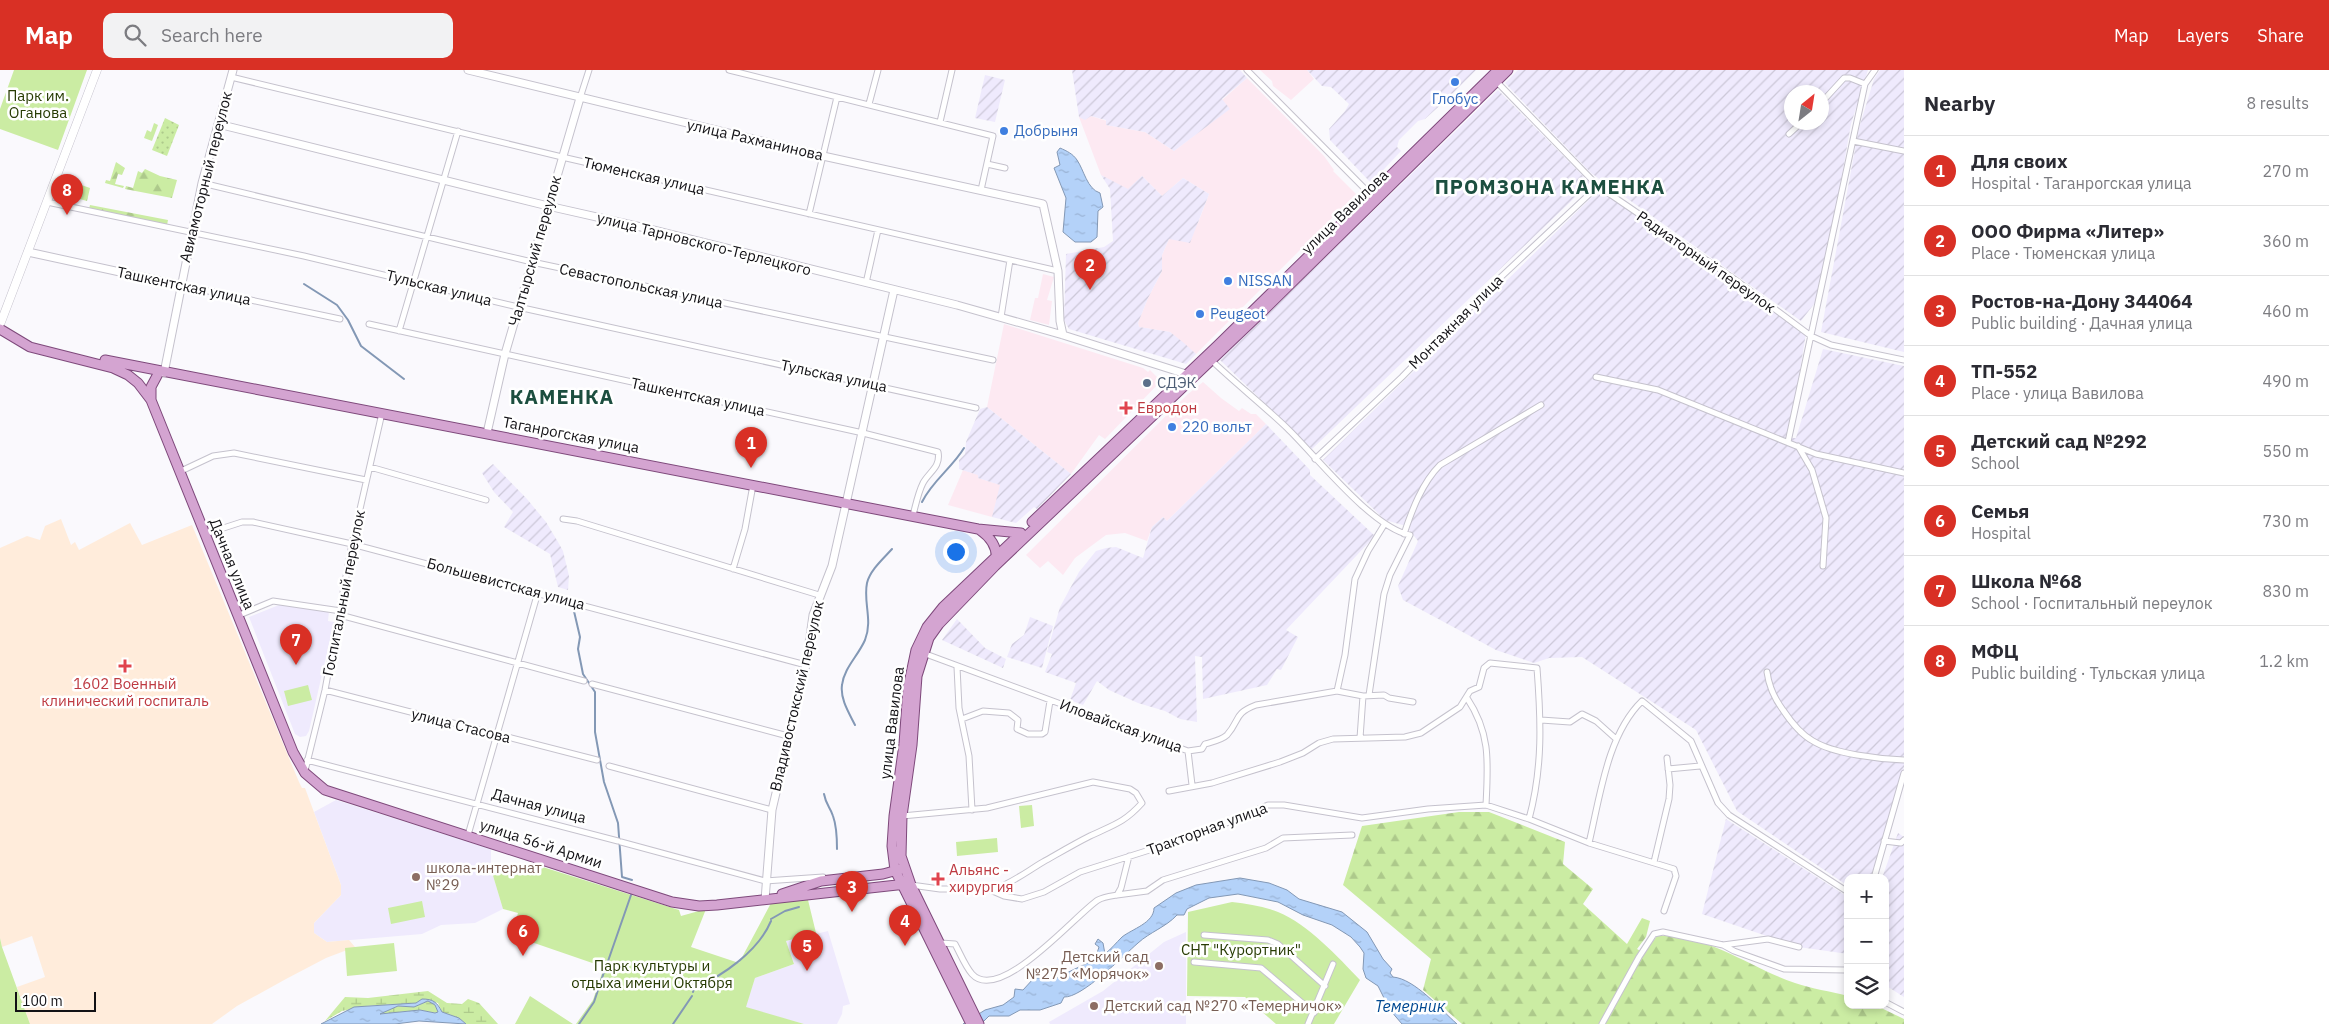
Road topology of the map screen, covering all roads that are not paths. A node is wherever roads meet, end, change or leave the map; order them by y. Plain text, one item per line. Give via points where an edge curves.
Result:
1 (97, 70) edge
2 (472, 70) edge
3 (589, 70) edge
4 (730, 70) edge
5 (878, 70) edge
6 (952, 70) edge
7 (1247, 70) edge
8 (1508, 70) edge
9 (1875, 70) edge
10 (232, 74) edge
11 (1495, 76) edge
12 (1866, 84) junction
13 (1829, 94) edge
14 (837, 97) junction
15 (580, 98) junction
16 (869, 104) junction
17 (940, 122) junction
18 (218, 124) junction
19 (1793, 130) edge
20 (458, 131) junction
21 (1789, 134) dead end
22 (1853, 141) junction
23 (1904, 152) edge
24 (823, 156) junction
25 (562, 157) junction
26 (987, 164) junction
27 (1005, 168) dead end
28 (444, 180) junction
29 (202, 183) junction
30 (1598, 186) junction
31 (981, 190) junction
32 (1372, 195) junction
33 (47, 202) junction
34 (548, 206) junction
35 (809, 214) junction
36 (878, 230) junction
37 (192, 232) junction
38 (427, 237) junction
39 (28, 252) junction
40 (1010, 260) junction
41 (532, 262) junction
42 (1058, 271) junction
43 (414, 282) junction
44 (866, 283) junction
45 (180, 285) junction
46 (894, 290) junction
47 (518, 307) junction
48 (1001, 317) junction
49 (340, 319) dead end
50 (369, 324) dead end
51 (0, 325) edge
52 (399, 331) junction
53 (1063, 335) junction
54 (1811, 336) junction
55 (883, 338) junction
56 (505, 354) junction
57 (1208, 358) junction
58 (993, 360) dead end
59 (1904, 360) edge
60 (161, 372) junction
61 (1188, 377) junction
62 (1596, 377) dead end
63 (873, 385) junction
64 (151, 400) junction
65 (1541, 405) dead end
66 (976, 408) dead end
67 (382, 413) junction
68 (487, 433) junction
69 (863, 433) junction
70 (1788, 442) junction
71 (1797, 446) junction
72 (1315, 459) junction
73 (370, 467) junction
74 (179, 472) junction
75 (1904, 473) edge
76 (366, 480) junction
77 (753, 484) junction
78 (486, 500) dead end
79 (845, 502) junction
80 (913, 515) junction
81 (563, 519) dead end
82 (1384, 525) junction
83 (978, 529) junction
84 (1021, 533) junction
85 (205, 534) junction
86 (1407, 535) junction
87 (352, 544) junction
88 (997, 556) junction
89 (995, 566) junction
90 (1823, 566) dead end
91 (733, 569) junction
92 (538, 592) junction
93 (819, 595) junction
94 (340, 613) junction
95 (237, 616) junction
96 (923, 653) junction
97 (517, 664) junction
98 (806, 665) junction
99 (957, 667) junction
100 (1767, 672) dead end
101 (584, 681) dead end
102 (592, 684) dead end
103 (325, 690) junction
104 (1337, 691) junction
105 (1366, 695) junction
106 (1467, 698) junction
107 (1050, 701) junction
108 (1413, 702) dead end
109 (962, 719) junction
110 (1541, 720) junction
111 (497, 735) junction
112 (788, 736) junction
113 (1360, 738) junction
114 (1616, 738) junction
115 (1188, 751) junction
116 (1667, 758) dead end
117 (307, 760) junction
118 (597, 760) dead end
119 (1904, 760) edge
120 (609, 766) dead end
121 (1700, 766) junction
122 (1668, 769) junction
123 (305, 773) junction
124 (1904, 773) edge
125 (313, 782) joint
126 (1192, 785) junction
127 (1170, 791) dead end
128 (477, 804) junction
129 (1486, 805) junction
130 (772, 810) junction
131 (972, 810) junction
132 (902, 816) junction
133 (1529, 819) junction
134 (468, 835) junction
135 (1352, 835) dead end
136 (1904, 840) edge
137 (1884, 841) junction
138 (1589, 843) junction
139 (1129, 856) junction
140 (1654, 862) junction
141 (900, 869) junction
142 (1875, 874) edge
143 (860, 877) junction
144 (836, 879) junction
145 (765, 881) junction
146 (901, 884) junction
147 (911, 885) junction
148 (1844, 889) edge
149 (992, 890) junction
150 (838, 892) junction
151 (1117, 895) junction
152 (765, 900) junction
153 (1664, 911) dead end
154 (1204, 935) dead end
155 (941, 943) junction
156 (1723, 945) junction
157 (1799, 947) dead end
158 (1194, 962) dead end
159 (1333, 964) dead end
160 (1844, 970) edge
161 (1325, 986) junction
162 (959, 990) junction
163 (1889, 1004) edge
164 (1904, 1012) edge
165 (1314, 1013) junction
166 (971, 1024) edge
167 (979, 1024) edge
168 (1308, 1024) edge
169 (1602, 1024) edge

1 - 33 main road
2 - 15 street, улица Рахманинова
3 - 15 street, Чалтырский переулок
4 - 14 street
5 - 16 street
6 - 17 street
7 - 32 street, улица Вавилова
8 - 11 main road, улица Вавилова
9 - 12 street
10 - 18 street, Авиамоторный переулок
10 - 20 street, Тюменская улица
11 - 30 street, Радиаторный переулок
11 - 32 main road, улица Вавилова
11 - 57 main road, улица Вавилова via 1377,200
12 - 13 street via 1844,78
12 - 22 street
14 - 16 street
14 - 24 street
15 - 24 street, улица Рахманинова
15 - 25 street, Чалтырский переулок
16 - 17 street
17 - 26 street via 993,136
18 - 28 street, улица Тарновского-Терлецкого
18 - 29 street, Авиамоторный переулок
19 - 21 street
20 - 25 street, Тюменская улица
20 - 28 street
22 - 23 street
22 - 54 street
24 - 31 street, улица Рахманинова
24 - 35 street
25 - 34 street, Чалтырский переулок
25 - 35 street, Тюменская улица
26 - 27 street
26 - 31 street
28 - 34 street, улица Тарновского-Терлецкого
28 - 38 street
29 - 37 street, Авиамоторный переулок
29 - 38 street, Севастопольская улица
30 - 54 street, Радиаторный переулок
30 - 72 street, Монтажная улица
31 - 42 street, улица Рахманинова via 1043,204
32 - 57 main road, улица Вавилова
33 - 37 street, Тульская улица
33 - 39 main road
34 - 41 street, Чалтырский переулок
34 - 44 street, улица Тарновского-Терлецкого
35 - 36 street, Тюменская улица
36 - 40 street, Тюменская улица
36 - 44 street
37 - 43 street, Тульская улица
37 - 45 street, Авиамоторный переулок
38 - 41 street, Севастопольская улица
38 - 43 street
39 - 45 street, Ташкентская улица
39 - 51 main road
40 - 42 street, Тюменская улица
40 - 48 street
41 - 47 street, Чалтырский переулок
41 - 55 street, Севастопольская улица
42 - 53 street
43 - 47 street, Тульская улица
43 - 52 street
44 - 46 street, улица Тарновского-Терлецкого
45 - 49 street, Ташкентская улица
45 - 60 street, Авиамоторный переулок
46 - 48 street, улица Тарновского-Терлецкого
46 - 55 street, Владивостокский переулок
47 - 56 street, Чалтырский переулок
47 - 63 street, Тульская улица
48 - 53 street, улица Тарновского-Терлецкого
50 - 52 street, Ташкентская улица
51 - 60 main road, Таганрогская улица via 46,347
51 - 64 main road, Дачная улица via 17,340 44,352 128,374
52 - 56 street, Ташкентская улица
53 - 61 street, улица Тарновского-Терлецкого
54 - 59 street, Радиаторный переулок via 1831,345
54 - 70 street
55 - 58 street, Севастопольская улица
55 - 63 street, Владивостокский переулок
56 - 68 street, Чалтырский переулок
56 - 69 street, Ташкентская улица
57 - 61 main road, улица Вавилова
57 - 72 street via 1287,428
60 - 64 main road via 151,387
60 - 67 main road, Таганрогская улица
61 - 84 main road, улица Вавилова
61 - 89 main road, улица Вавилова
62 - 70 street via 1658,390
63 - 66 street, Тульская улица
63 - 69 street, Владивостокский переулок
64 - 74 main road, Дачная улица
65 - 86 street via 1430,475
67 - 68 main road, Таганрогская улица
67 - 73 street, Госпитальный переулок
68 - 77 main road, Таганрогская улица
69 - 79 street, Владивостокский переулок
69 - 80 street, Ташкентская улица via 938,452 936,467 923,483
70 - 71 street
71 - 75 street via 1816,454
71 - 90 street via 1812,470 1826,518
72 - 82 street
73 - 76 street, Госпитальный переулок
73 - 78 street
74 - 76 street via 212,456 234,453
74 - 85 main road, Дачная улица
76 - 87 street, Госпитальный переулок
77 - 79 main road, Таганрогская улица
77 - 91 street
79 - 80 main road, Таганрогская улица
79 - 93 street, Владивостокский переулок via 832,566
80 - 83 main road, Таганрогская улица
81 - 91 street
82 - 86 street
82 - 104 street via 1355,579
83 - 84 main road, Таганрогская улица
83 - 88 main road via 989,536
84 - 88 main road, улица Вавилова
85 - 87 street, Большевистская улица via 242,522 253,522
85 - 95 main road, Дачная улица
86 - 105 street via 1384,594
87 - 92 street, Большевистская улица
87 - 94 street, Госпитальный переулок
88 - 89 main road
88 - 141 main road, улица Вавилова via 933,619 916,650 908,688 894,816 892,846
89 - 96 main road, улица Вавилова via 939,624
91 - 93 street
92 - 97 street
92 - 98 street, Большевистская улица
93 - 98 street, Владивостокский переулок
94 - 95 street via 273,601
94 - 97 street
94 - 103 street, Госпитальный переулок
95 - 123 main road, Дачная улица via 293,752
96 - 99 street, Иловайская улица
96 - 132 main road, улица Вавилова via 917,676
97 - 101 street
97 - 111 street
98 - 112 street, Владивостокский переулок
99 - 107 street, Иловайская улица
99 - 109 street
100 - 119 street via 1768,685 1776,699 1799,731 1813,741 1845,751
102 - 112 street
103 - 111 street, улица Стасова
103 - 117 street, Госпитальный переулок
104 - 105 street, Иловайская улица
104 - 115 street, Иловайская улица via 1244,709 1226,736 1205,744 1202,749
105 - 108 street, Иловайская улица via 1384,695
105 - 113 street
106 - 110 street via 1470,691 1478,687 1484,668 1490,663 1537,668
106 - 113 street via 1460,707 1421,733 1405,737
106 - 129 street via 1484,728
107 - 109 street via 1042,734 1020,732 1018,720 1009,714 983,711
107 - 115 street, Иловайская улица
109 - 131 street via 969,756
110 - 114 street via 1570,722 1582,714
110 - 133 street via 1538,784
111 - 118 street, улица Стасова
111 - 128 street
112 - 130 street, Владивостокский переулок
113 - 126 street via 1333,739 1280,762 1212,783
114 - 121 street via 1642,701 1691,741
114 - 138 street
115 - 126 street
116 - 122 street
117 - 123 street, Госпитальный переулок
117 - 128 street, Дачная улица
120 - 130 street
121 - 122 street
121 - 148 street via 1718,803 1729,816
122 - 140 street via 1670,799
123 - 125 main road, Дачная улица
124 - 137 street
125 - 134 main road, улица 56-й Армии via 325,790
126 - 127 street
128 - 134 street
128 - 145 street, Дачная улица
129 - 133 street, Тракторная улица
129 - 139 street, Тракторная улица via 1362,818 1268,805 1204,833
130 - 145 street, Владивостокский переулок
131 - 132 street
131 - 149 street via 1093,782 1130,789 1141,799 1142,803 1122,821 1005,886
132 - 141 main road, улица Вавилова
133 - 138 street, Тракторная улица
134 - 152 main road, улица 56-й Армии via 672,902 699,906
135 - 151 street via 1283,838 1266,848 1164,880 1147,891
136 - 137 street via 1901,843
137 - 142 street
138 - 140 street, Тракторная улица
139 - 149 street, Тракторная улица via 1080,872 1022,900
139 - 151 street
140 - 153 street, Тракторная улица via 1674,868 1676,876
141 - 143 main road, Дачная улица
141 - 146 main road, улица Вавилова
141 - 147 main road, улица Вавилова
143 - 144 main road, Дачная улица
143 - 150 main road
144 - 145 street, Дачная улица
144 - 152 main road, Дачная улица
145 - 152 street, Владивостокский переулок
146 - 147 main road
146 - 150 main road
146 - 162 main road, улица Вавилова
147 - 149 street, Тракторная улица
147 - 155 main road, улица Вавилова
150 - 152 main road
151 - 155 street via 1099,899 1042,952 996,979 984,980 972,974 955,944
154 - 161 street via 1268,940 1278,944
155 - 162 main road, улица Вавилова
156 - 157 street via 1768,939
156 - 160 street via 1784,969
156 - 169 street via 1663,932 1654,934
158 - 165 street via 1262,968
159 - 161 street
161 - 165 street
162 - 166 main road
162 - 167 main road
163 - 164 street
165 - 168 street

